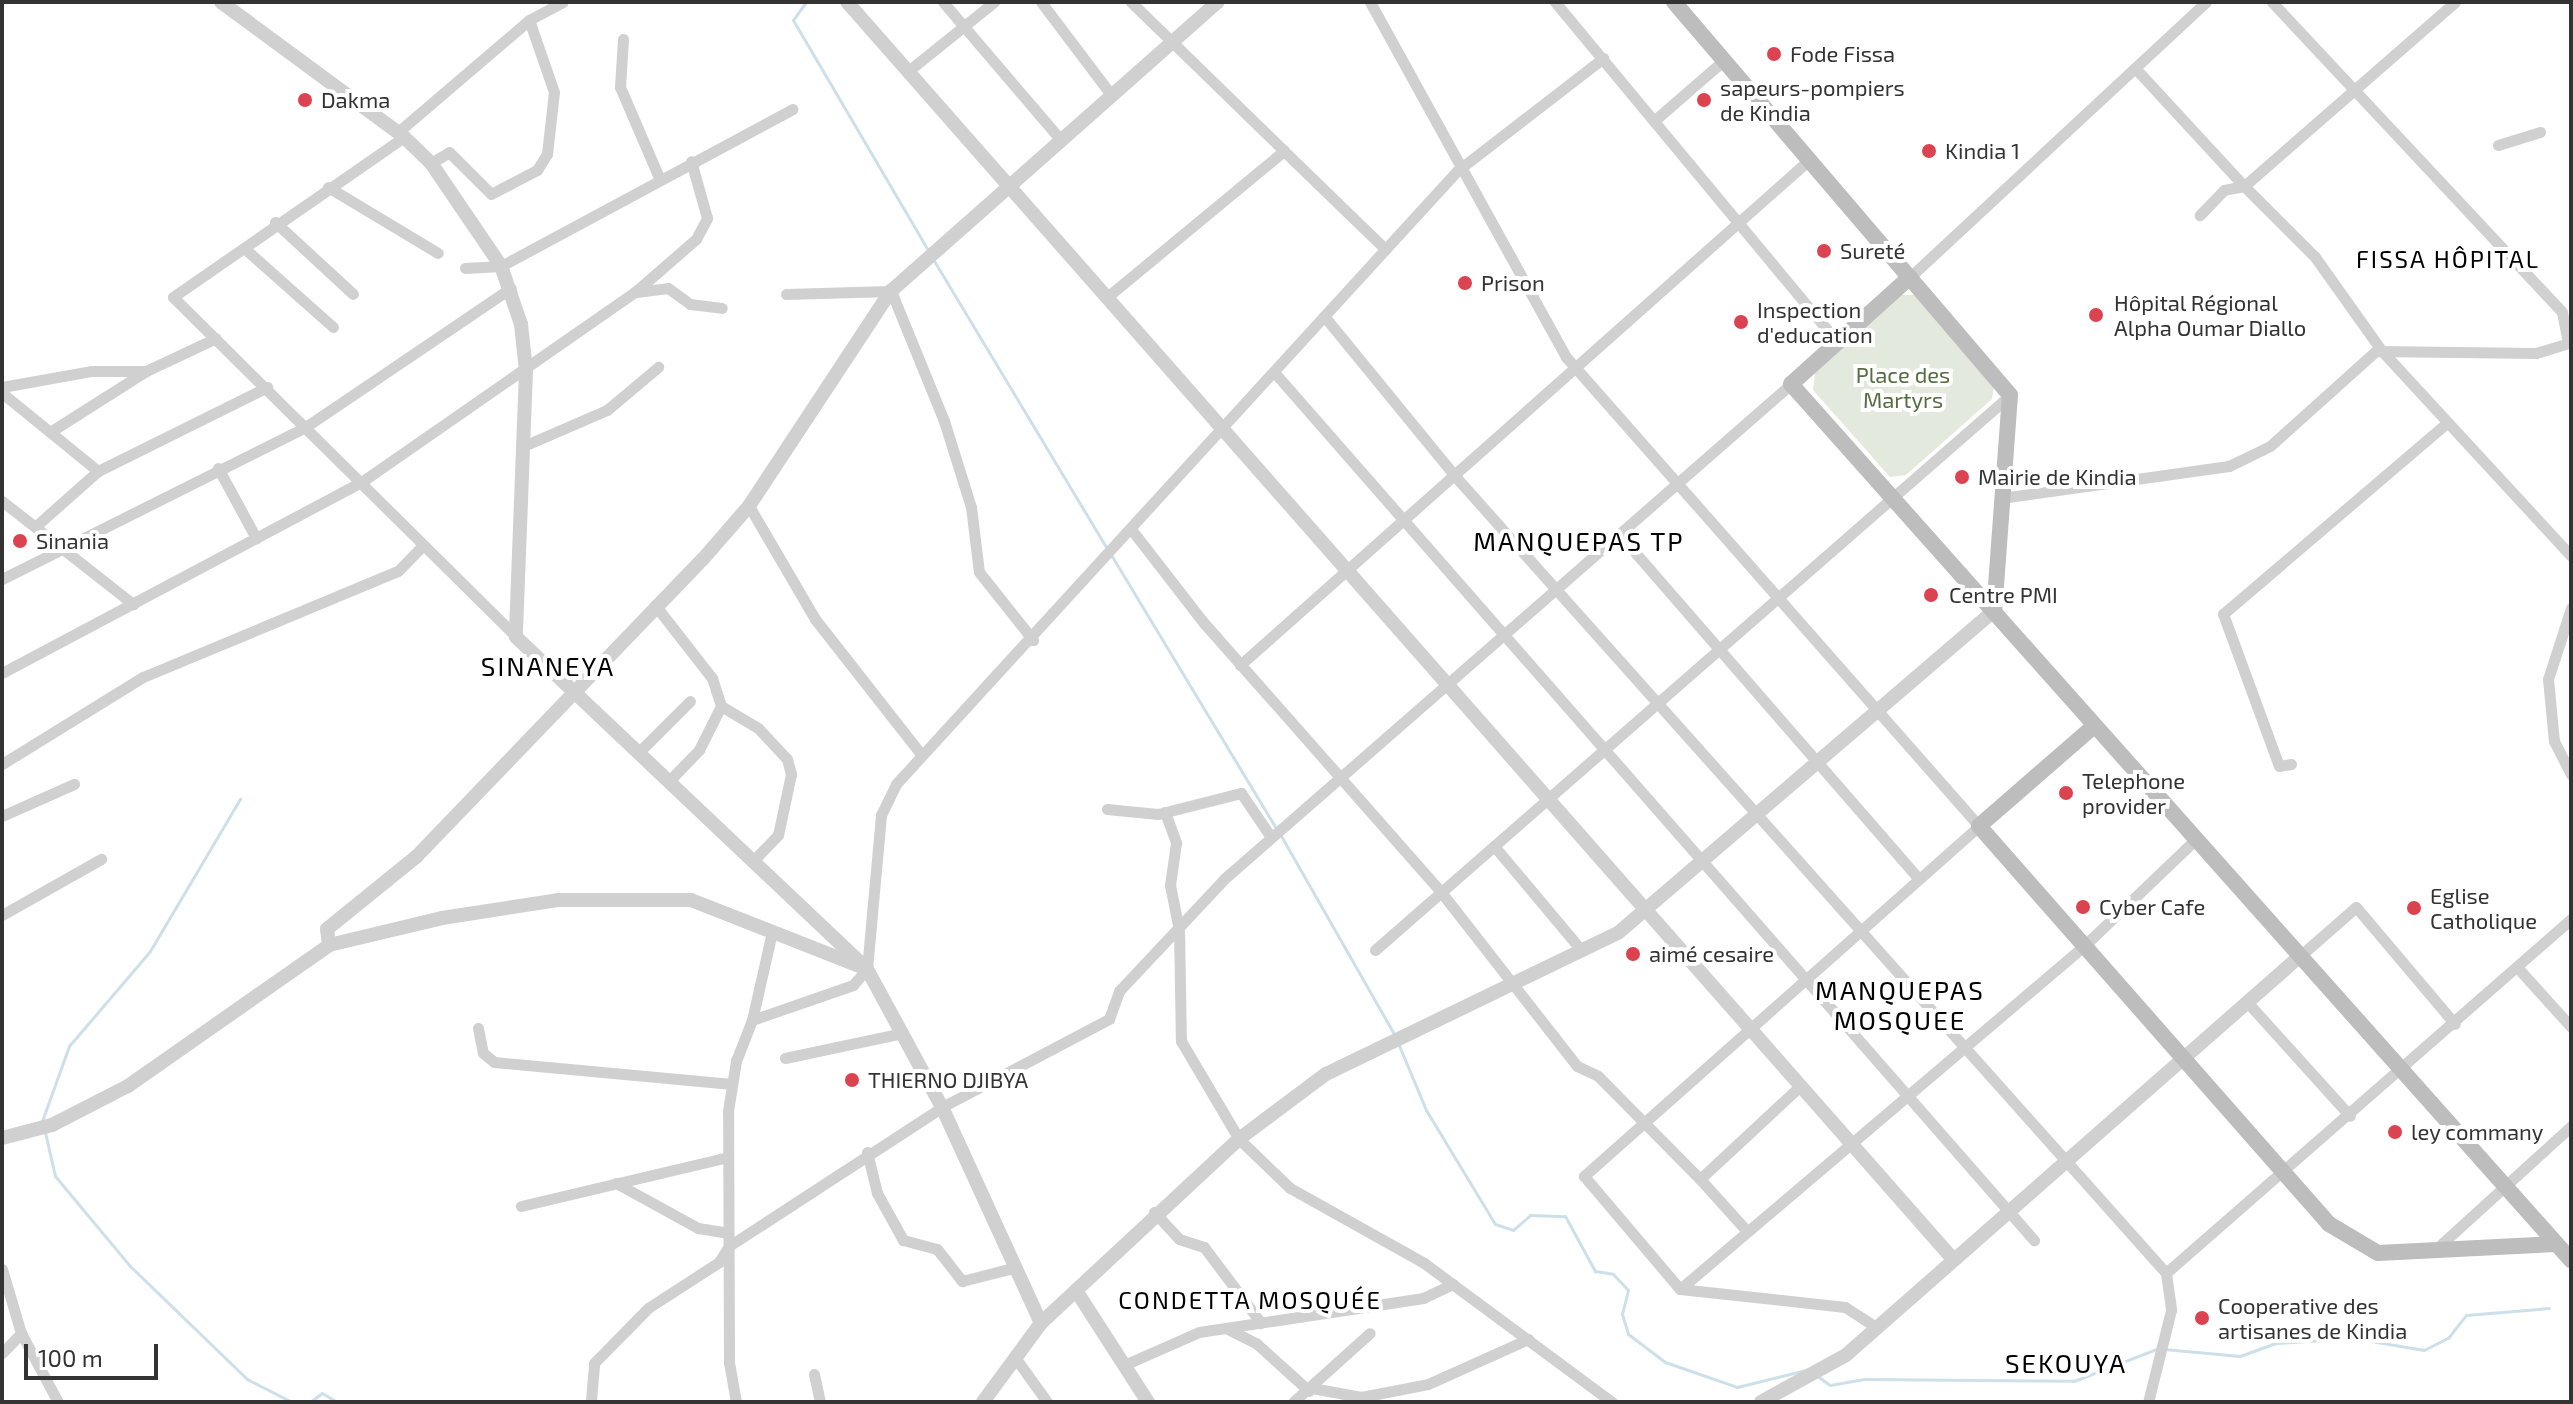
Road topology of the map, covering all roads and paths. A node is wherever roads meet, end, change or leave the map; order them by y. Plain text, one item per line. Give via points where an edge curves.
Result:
1 (221, 2) edge
2 (563, 2) edge
3 (847, 2) edge
4 (943, 2) edge
5 (994, 2) edge
6 (1041, 2) edge
7 (1131, 2) edge
8 (1218, 2) edge
9 (1370, 2) edge
10 (1555, 2) edge
11 (1674, 2) edge
12 (2206, 2) edge
13 (2272, 2) edge
14 (2455, 2) edge
15 (529, 20) junction
16 (962, 24) junction
17 (623, 39) dead end
18 (1173, 41) junction
19 (1603, 58) junction
20 (1724, 60) junction
21 (2135, 68) junction
22 (907, 72) junction
23 (2356, 89) junction
24 (1112, 96) junction
25 (792, 109) dead end
26 (1655, 120) junction
27 (2540, 132) dead end
28 (401, 135) junction
29 (1061, 140) junction
30 (2498, 145) dead end
31 (1284, 151) junction
32 (1810, 159) junction
33 (691, 161) junction
34 (431, 163) junction
35 (1457, 171) junction
36 (660, 180) junction
37 (2244, 186) junction
38 (328, 187) junction
39 (1009, 188) junction
40 (2200, 215) dead end
41 (275, 222) junction
42 (1737, 224) junction
43 (244, 248) junction
44 (1385, 249) junction
45 (438, 253) dead end
46 (501, 266) junction
47 (465, 268) dead end
48 (1910, 277) junction
49 (511, 288) junction
50 (891, 291) junction
51 (635, 292) junction
52 (353, 294) dead end
53 (786, 294) dead end
54 (1106, 298) junction
55 (722, 308) dead end
56 (1324, 316) junction
57 (333, 327) dead end
58 (216, 338) junction
59 (2570, 342) edge
60 (1838, 343) junction
61 (2381, 350) junction
62 (658, 367) dead end
63 (1574, 369) junction
64 (146, 371) junction
65 (526, 371) junction
66 (1274, 372) junction
67 (1791, 384) junction
68 (267, 387) junction
69 (2, 390) edge
70 (2010, 395) junction
71 (2447, 423) junction
72 (307, 426) junction
73 (1222, 430) junction
74 (50, 432) junction
75 (526, 445) junction
76 (218, 468) junction
77 (98, 471) junction
78 (1454, 475) junction
79 (360, 483) junction
80 (1675, 486) junction
81 (1893, 498) junction
82 (2001, 498) junction
83 (2, 501) edge
84 (749, 506) junction
85 (1402, 521) junction
86 (36, 526) junction
87 (1131, 529) junction
88 (1619, 534) junction
89 (256, 538) junction
90 (422, 546) junction
91 (65, 552) junction
92 (2571, 556) edge
93 (1346, 570) junction
94 (2, 579) edge
95 (1556, 588) junction
96 (1777, 599) junction
97 (133, 604) junction
98 (655, 605) junction
99 (2571, 608) edge
100 (1994, 611) junction
101 (1503, 635) junction
102 (516, 637) junction
103 (1033, 640) junction
104 (1719, 650) junction
105 (1240, 665) junction
106 (2, 673) edge
107 (1446, 684) junction
108 (575, 691) junction
109 (690, 701) dead end
110 (1659, 702) junction
111 (721, 706) junction
112 (1874, 709) junction
113 (2094, 726) junction
114 (1604, 750) junction
115 (639, 752) junction
116 (921, 754) junction
117 (1817, 762) junction
118 (2, 764) edge
119 (2291, 764) dead end
120 (1341, 775) junction
121 (2571, 775) edge
122 (669, 781) junction
123 (74, 784) dead end
124 (1548, 799) junction
125 (1107, 809) dead end
126 (1165, 812) junction
127 (1760, 812) junction
128 (2, 816) edge
129 (1979, 826) junction
130 (1276, 833) junction
131 (2195, 840) junction
132 (1494, 846) junction
133 (101, 859) dead end
134 (753, 861) junction
135 (1702, 861) junction
136 (1919, 879) junction
137 (1441, 892) junction
138 (1646, 911) junction
139 (2, 915) edge
140 (2571, 919) edge
141 (1863, 928) junction
142 (1179, 930) junction
143 (772, 932) junction
144 (329, 945) junction
145 (2085, 945) junction
146 (1375, 950) dead end
147 (1582, 951) junction
148 (2300, 956) junction
149 (2517, 967) junction
150 (867, 969) junction
151 (1805, 978) junction
152 (1515, 984) junction
153 (2248, 1003) junction
154 (752, 1020) junction
155 (2455, 1024) junction
156 (1747, 1026) junction
157 (2571, 1027) edge
158 (478, 1028) dead end
159 (903, 1033) junction
160 (1966, 1044) junction
161 (785, 1058) dead end
162 (2184, 1058) junction
163 (2402, 1071) junction
164 (732, 1084) junction
165 (1800, 1086) junction
166 (1909, 1095) junction
167 (942, 1107) junction
168 (2350, 1116) junction
169 (1643, 1121) junction
170 (2571, 1126) edge
171 (2, 1138) edge
172 (1239, 1139) junction
173 (1854, 1146) junction
174 (867, 1152) junction
175 (728, 1157) junction
176 (2066, 1157) junction
177 (2285, 1172) junction
178 (1700, 1179) junction
179 (616, 1183) junction
180 (2505, 1187) junction
181 (521, 1206) dead end
182 (2008, 1207) junction
183 (1154, 1212) junction
184 (1745, 1229) junction
185 (728, 1233) junction
186 (2034, 1240) dead end
187 (2555, 1244) junction
188 (729, 1246) junction
189 (2436, 1249) junction
190 (1952, 1258) junction
191 (2571, 1260) edge
192 (1013, 1268) junction
193 (2, 1269) edge
194 (2166, 1273) junction
195 (1453, 1284) junction
196 (1680, 1289) junction
197 (1077, 1292) junction
198 (1041, 1323) junction
199 (1261, 1323) junction
200 (1876, 1327) junction
201 (1226, 1328) junction
202 (21, 1333) junction
203 (1370, 1333) dead end
204 (1528, 1339) junction
205 (2, 1353) edge
206 (1014, 1356) junction
207 (1124, 1365) junction
208 (814, 1374) dead end
209 (1311, 1390) junction
210 (591, 1400) dead end
211 (981, 1401) edge
212 (58, 1402) edge
213 (736, 1402) edge
214 (820, 1402) edge
215 (1047, 1402) edge
216 (1148, 1402) edge
217 (1293, 1402) edge
218 (1612, 1402) edge
219 (1761, 1402) edge
220 (2148, 1402) edge

1 - 28 street
2 - 15 street
3 - 22 street
4 - 16 street
5 - 16 street
6 - 24 street
7 - 18 street
8 - 18 street
9 - 35 street
10 - 19 street
11 - 20 main road
12 - 21 street
13 - 23 street
14 - 23 street
15 - 28 street
15 - 34 street via 554,92 547,154 537,170 491,194 449,152
16 - 22 street
16 - 29 street
17 - 36 street via 620,87
18 - 24 street
18 - 31 street
19 - 26 street
19 - 35 street
20 - 26 street
20 - 32 main road
21 - 37 street
21 - 48 street
22 - 39 street
23 - 37 street
23 - 59 street via 2562,312
24 - 29 street
25 - 33 street
26 - 42 street
27 - 30 street
28 - 34 street
28 - 38 street
29 - 39 street
31 - 44 street
31 - 54 street
32 - 42 street
32 - 48 main road
33 - 36 street
33 - 51 street via 707,218 696,239
34 - 46 street
35 - 44 street
35 - 63 street
36 - 46 street
37 - 40 street via 2224,190
37 - 61 street via 2315,257
38 - 41 street
38 - 45 street
39 - 50 street
39 - 54 street
41 - 43 street
41 - 52 street
42 - 60 street
42 - 63 street
43 - 57 street
43 - 58 street via 173,297
44 - 56 street
46 - 47 street
46 - 49 street
48 - 60 main road
48 - 70 main road
49 - 65 street
49 - 72 street
50 - 53 street
50 - 84 street
50 - 103 street via 944,421 971,507 979,572
51 - 55 street via 668,288 690,304
51 - 65 street
54 - 73 street
56 - 66 street
56 - 78 street
58 - 64 street
58 - 68 street
59 - 61 street via 2536,353
60 - 67 main road
61 - 71 street
61 - 82 street via 2270,446 2229,466
62 - 75 street via 607,410
63 - 78 street
63 - 80 street
64 - 69 street via 91,371
64 - 74 street
65 - 75 street
65 - 79 street
66 - 73 street
66 - 85 street
67 - 80 street
67 - 81 main road
68 - 72 street
68 - 77 street
69 - 74 street
70 - 81 street
70 - 82 main road
71 - 92 street
71 - 119 street via 2223,614 2279,766
72 - 76 street
72 - 79 street
73 - 87 street
73 - 93 street
74 - 77 street
75 - 102 street
76 - 89 street
76 - 91 street
77 - 86 street
78 - 85 street
78 - 95 street
79 - 89 street
79 - 90 street
80 - 88 street
80 - 96 street
81 - 96 street
81 - 100 main road
82 - 100 main road
83 - 86 street
84 - 98 street
84 - 116 street via 815,619
85 - 93 street
85 - 101 street
86 - 91 street
87 - 103 street
87 - 105 street
88 - 95 street
88 - 104 street
89 - 97 street
90 - 102 street
90 - 118 street via 398,571 143,677
91 - 94 street
91 - 97 street
93 - 105 street
93 - 107 street
95 - 101 street
95 - 110 street
96 - 104 street
96 - 112 street
97 - 106 street
98 - 108 street
98 - 111 street via 712,678
99 - 121 street via 2548,679 2554,741
100 - 112 street
100 - 113 main road
101 - 107 street
101 - 114 street
102 - 108 street
103 - 116 street
104 - 110 street
104 - 117 street
105 - 120 street
107 - 120 street
107 - 124 street
108 - 115 street
108 - 144 street via 417,856 327,929
109 - 115 street
110 - 114 street
110 - 127 street
111 - 122 street via 699,750
111 - 134 street via 758,728 787,759 791,774 778,835
112 - 117 street
112 - 129 street
113 - 129 main road
113 - 131 main road
114 - 124 street
114 - 135 street
115 - 122 street
116 - 150 street via 881,815
117 - 127 street
117 - 136 street
120 - 130 street
120 - 137 street
122 - 134 street
123 - 128 street
124 - 132 street
124 - 138 street
125 - 126 street
126 - 130 street via 1241,793
126 - 142 street via 1176,843 1170,885
127 - 135 street
127 - 141 street
129 - 136 street
129 - 145 main road
130 - 142 street
131 - 145 street
131 - 148 main road
132 - 137 street
132 - 147 street
133 - 139 street
134 - 150 street
135 - 138 street
135 - 151 street
136 - 141 street
137 - 146 street
137 - 152 street
138 - 147 street
138 - 156 street
140 - 149 street
141 - 151 street
141 - 160 street
142 - 167 street via 1119,991 1109,1019
142 - 172 street via 1181,1041
143 - 144 street via 691,900 558,900
143 - 150 street
143 - 154 street
144 - 171 street via 128,1086 46,1127
145 - 160 street
145 - 162 main road
147 - 152 street
148 - 153 street
148 - 155 street via 2356,907
148 - 163 main road
149 - 155 street
149 - 157 street
150 - 154 street via 853,985
150 - 159 street
151 - 156 street
151 - 166 street
152 - 169 street via 1577,1066 1598,1076
152 - 172 street via 1326,1074
153 - 162 street
153 - 168 street
154 - 164 street
155 - 163 street
156 - 165 street
156 - 169 street
158 - 164 street via 483,1053 494,1062
159 - 161 street
159 - 167 street
160 - 166 street
160 - 176 street
162 - 176 street
162 - 177 main road
163 - 168 street
163 - 180 main road
164 - 175 street
165 - 173 street
165 - 178 street
166 - 173 street
166 - 182 street
167 - 174 street
167 - 192 street
168 - 177 street
169 - 178 street
169 - 196 street via 1584,1176
170 - 180 street
172 - 183 street
172 - 195 street via 1290,1188
173 - 184 street
173 - 190 street
174 - 188 street
174 - 192 street via 877,1193 903,1240 937,1249 962,1281
175 - 179 street
175 - 185 street
176 - 182 street
176 - 194 street
177 - 189 main road via 2356,1245 2378,1253
177 - 194 street
178 - 184 street
179 - 181 street
179 - 185 street via 698,1228
180 - 187 main road
180 - 189 street
182 - 186 street
182 - 190 street
183 - 197 street
183 - 199 street via 1179,1239 1204,1247
184 - 196 street
185 - 188 street
187 - 189 main road
187 - 191 main road
188 - 210 street via 719,1262 648,1308 594,1363
188 - 213 street
190 - 200 street
192 - 198 street
193 - 202 street
194 - 220 street via 2167,1340
195 - 199 street via 1423,1298
195 - 204 street
196 - 200 street via 1845,1307
197 - 198 street
197 - 207 street
198 - 206 street
199 - 201 street
200 - 219 street via 1819,1374
201 - 207 street via 1158,1345
201 - 209 street via 1257,1344
202 - 205 street
202 - 212 street
203 - 209 street
204 - 209 street via 1428,1384 1361,1397
204 - 218 street
206 - 211 street
206 - 215 street
207 - 216 street
208 - 214 street
209 - 217 street

